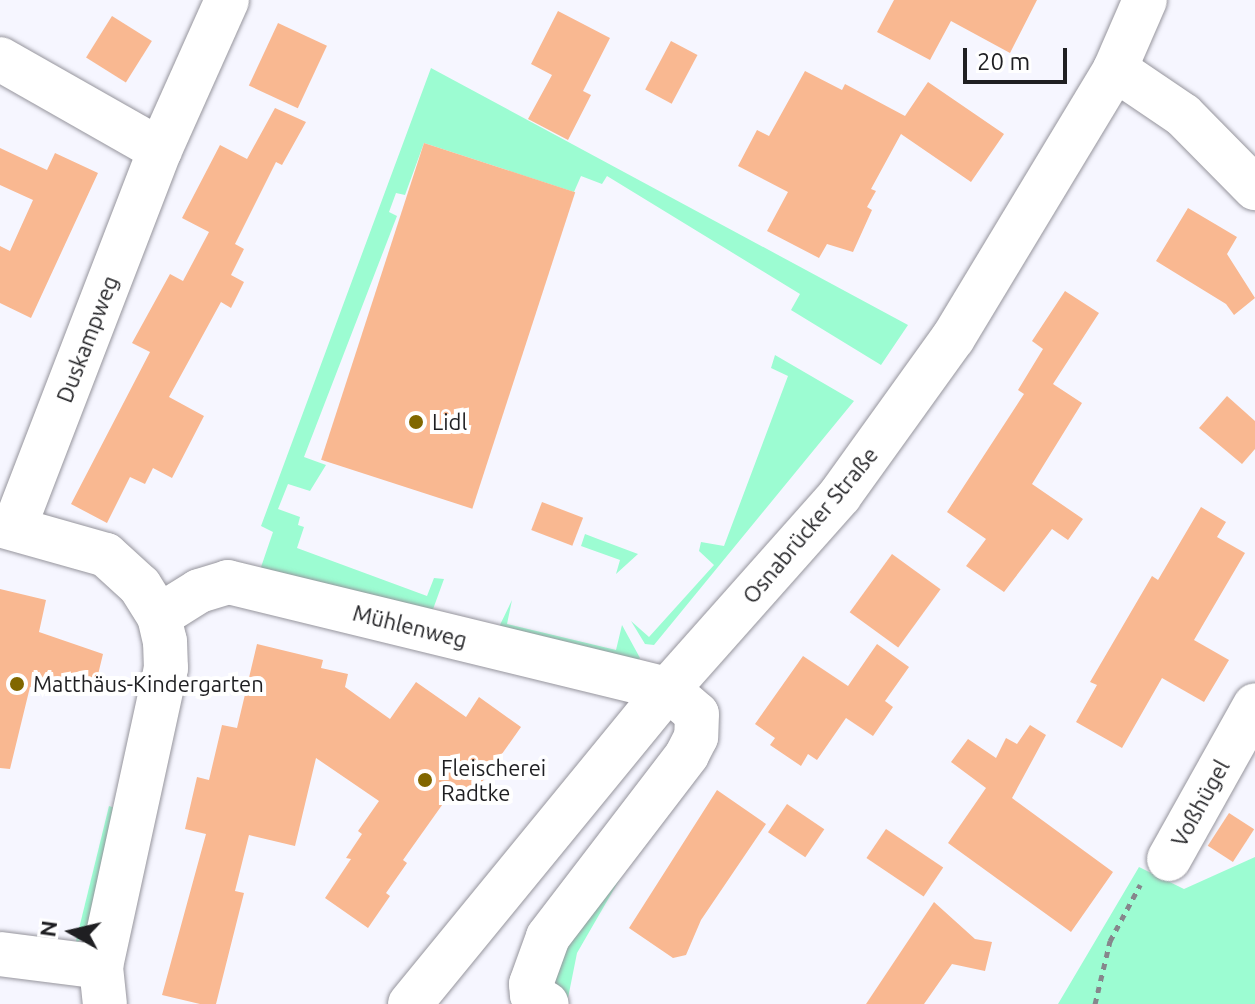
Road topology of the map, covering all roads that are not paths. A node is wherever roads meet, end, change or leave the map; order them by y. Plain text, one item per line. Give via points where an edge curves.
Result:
1 (227, 0) edge
2 (1145, 0) edge
3 (0, 59) edge
4 (1115, 69) junction
5 (160, 150) junction
6 (1255, 188) edge
7 (7, 526) edge
8 (159, 616) junction
9 (668, 689) junction
10 (1255, 705) edge
11 (1169, 859) road end
12 (0, 954) edge
13 (103, 986) edge
14 (410, 1004) edge
15 (547, 1004) edge

1 - 5 street, Duskampweg
2 - 4 street, Osnabrücker Straße
3 - 5 street
4 - 6 street via 1183,115
4 - 9 street, Osnabrücker Straße via 953,338 840,495
5 - 7 street, Duskampweg
7 - 8 street via 106,555 140,586
8 - 9 street, Mühlenweg via 199,591 228,582
8 - 13 street via 166,668
9 - 14 street, Osnabrücker Straße
9 - 15 street via 697,714 696,737 548,937 531,984 532,995
10 - 11 street, Voßhügel
12 - 13 street

